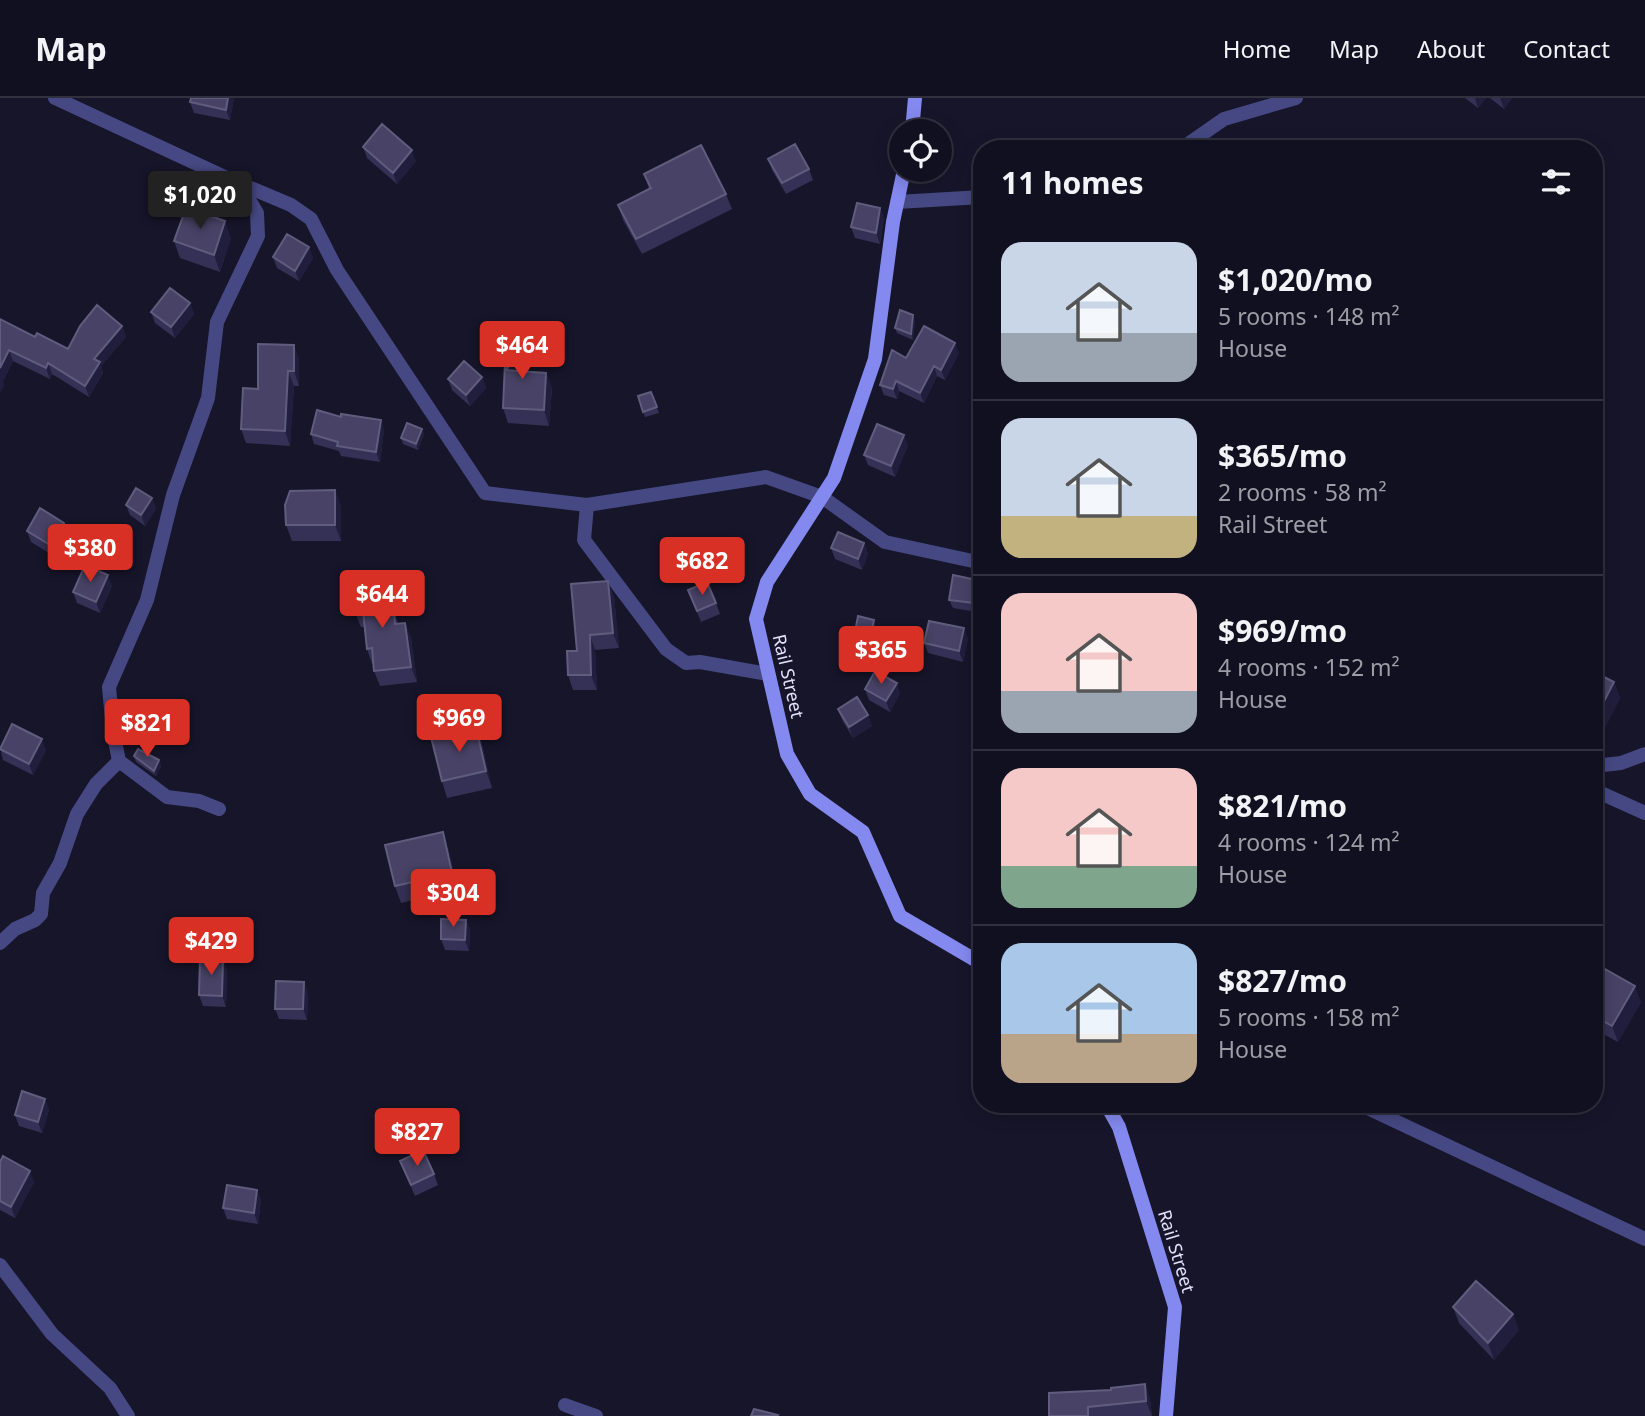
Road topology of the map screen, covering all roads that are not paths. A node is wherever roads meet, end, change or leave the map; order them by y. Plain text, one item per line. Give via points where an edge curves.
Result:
1 (55, 98) edge
2 (915, 98) edge
3 (1296, 98) edge
4 (913, 119) edge
5 (1194, 140) edge
6 (227, 178) junction
7 (901, 182) edge
8 (973, 198) edge
9 (897, 202) junction
10 (822, 497) junction
11 (587, 505) junction
12 (973, 562) edge
13 (768, 674) junction
14 (1645, 754) edge
15 (119, 761) junction
16 (1603, 765) edge
17 (1603, 794) edge
18 (219, 810) dead end
19 (1645, 814) edge
20 (0, 943) edge
21 (973, 959) edge
22 (1111, 1113) edge
23 (1378, 1113) edge
24 (1645, 1239) edge
25 (0, 1265) edge
26 (565, 1405) dead end
27 (128, 1416) edge
28 (596, 1416) edge
29 (1166, 1416) edge

1 - 6 street
2 - 4 street
3 - 5 street via 1224,119
6 - 11 street via 291,205 311,219 337,270 485,493
6 - 15 street via 257,213 258,236 217,322 208,398 173,495 147,600 110,687
7 - 9 street, Rail Street
8 - 9 street
9 - 10 street, Rail Street via 875,359 834,478
10 - 11 street via 766,477
10 - 12 street via 885,541
10 - 13 street, Rail Street via 767,582 756,619
11 - 13 street via 584,540 666,649 686,663
13 - 21 street, Rail Street via 787,754 810,794 863,832 900,916
14 - 16 street
15 - 18 street via 167,797 199,801
15 - 20 street via 77,814 60,863 43,894 41,914
17 - 19 street
22 - 29 street, Rail Street via 1175,1307
23 - 24 street
25 - 27 street via 52,1334 110,1388
26 - 28 street

